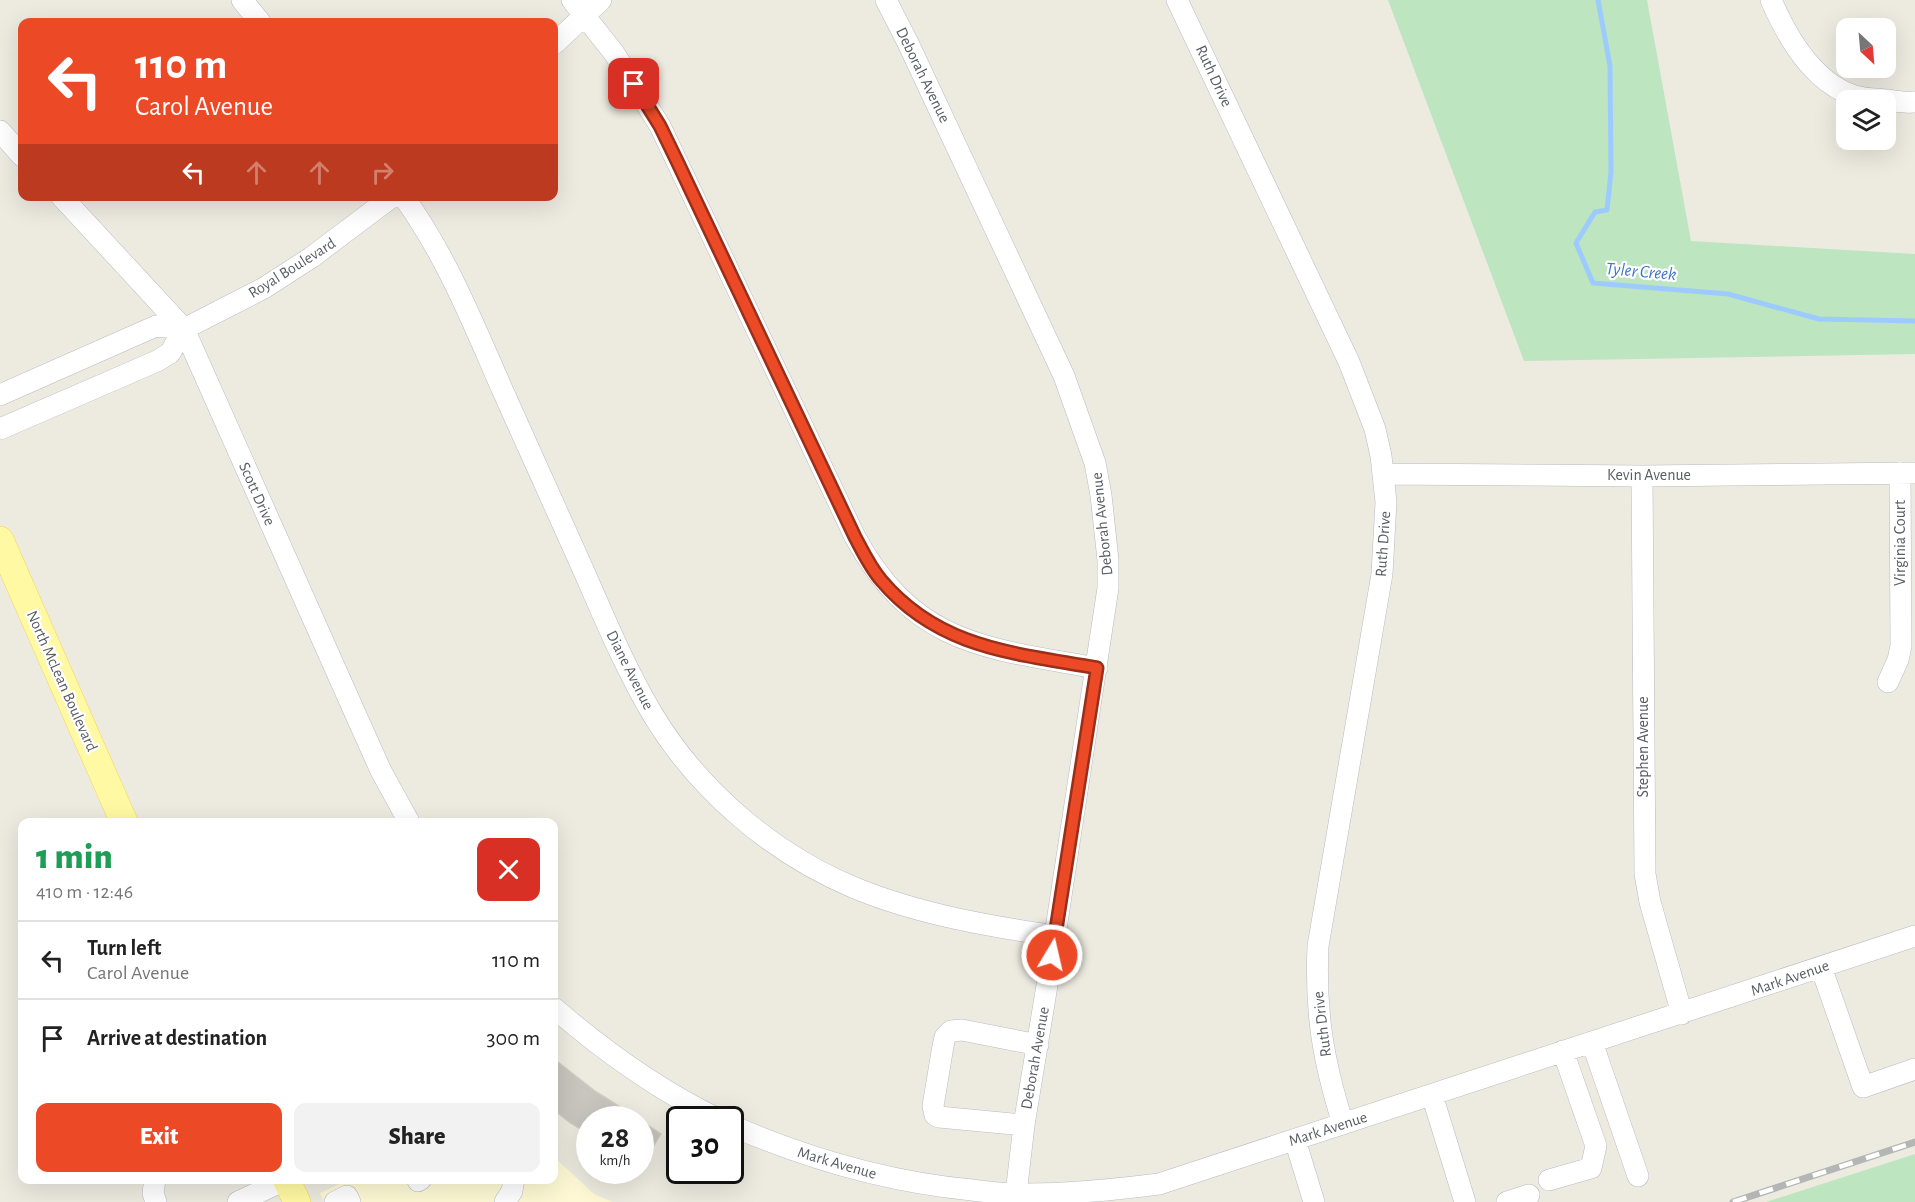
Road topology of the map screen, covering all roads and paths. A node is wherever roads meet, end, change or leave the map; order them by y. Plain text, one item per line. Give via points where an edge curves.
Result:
1 (242, 0) edge
2 (601, 0) edge
3 (886, 0) edge
4 (1178, 0) edge
5 (1771, 0) edge
6 (578, 8) edge
7 (257, 18) edge
8 (558, 38) edge
9 (1915, 102) edge
10 (0, 131) edge
11 (18, 151) edge
12 (66, 201) edge
13 (386, 201) edge
14 (406, 201) edge
15 (184, 329) junction
16 (0, 395) edge
17 (0, 429) edge
18 (1907, 473) edge
19 (1383, 474) junction
20 (1642, 476) junction
21 (0, 540) edge
22 (1097, 668) junction
23 (1888, 682) dead end
24 (122, 818) edge
25 (407, 818) edge
26 (1055, 936) junction
27 (1915, 936) edge
28 (1821, 967) junction
29 (558, 1011) edge
30 (1682, 1014) junction
31 (1592, 1042) junction
32 (1038, 1045) junction
33 (1563, 1051) junction
34 (1915, 1069) edge
35 (1432, 1095) junction
36 (694, 1106) edge
37 (1343, 1124) junction
38 (1024, 1125) junction
39 (744, 1131) edge
40 (1295, 1140) junction
41 (1638, 1176) dead end
42 (1549, 1179) dead end
43 (277, 1184) edge
44 (289, 1184) edge
45 (513, 1184) edge
46 (1529, 1195) dead end
47 (1114, 1196) edge
48 (1026, 1197) edge
49 (1087, 1197) edge
50 (239, 1202) edge
51 (297, 1202) edge
52 (335, 1202) edge
53 (350, 1202) edge
54 (506, 1202) edge
55 (1314, 1202) edge
56 (1466, 1202) edge
57 (1507, 1202) edge

1 - 7 street
2 - 6 street
3 - 22 street, Deborah Avenue via 1064,376 1095,463 1108,560
4 - 19 street, Ruth Drive via 1362,393 1375,429
5 - 9 street via 1804,57 1827,82 1854,96
6 - 8 street
6 - 22 street via 614,53 660,126 855,537 882,580 899,598 952,635 1004,651
10 - 11 street
12 - 15 street, Scott Drive
13 - 15 street, Royal Boulevard via 264,288
14 - 26 street, Diane Avenue via 429,234 472,319 621,655 654,716 688,766 761,834 854,888 907,907
15 - 16 street via 156,326
15 - 17 street via 170,353 157,361
15 - 25 street, Scott Drive via 350,703
18 - 20 street, Kevin Avenue
18 - 23 street, Virginia Court via 1901,646
19 - 20 street, Kevin Avenue
19 - 37 street, Ruth Drive via 1383,574 1318,946 1320,1030
20 - 30 street, Stephen Avenue via 1645,874
21 - 24 main road, North McLean Boulevard
22 - 26 street, Deborah Avenue
26 - 32 street, Deborah Avenue
27 - 28 street, Mark Avenue
28 - 30 street, Mark Avenue
28 - 34 street via 1863,1087
29 - 36 street via 623,1063
30 - 31 street, Mark Avenue
31 - 33 street, Mark Avenue
31 - 41 street
32 - 38 street, Deborah Avenue
32 - 38 street via 962,1030 951,1031 945,1037 933,1106 935,1115
33 - 35 street, Mark Avenue
33 - 42 street via 1596,1146 1591,1168
35 - 37 street, Mark Avenue
35 - 56 street
37 - 40 street, Mark Avenue
38 - 48 street, Deborah Avenue
39 - 48 street, Mark Avenue via 856,1170
40 - 47 street, Mark Avenue
40 - 55 street
43 - 50 street
44 - 51 main road
45 - 54 street
46 - 57 street
47 - 49 street, Mark Avenue
48 - 49 street, Mark Avenue
52 - 53 street via 347,1196

